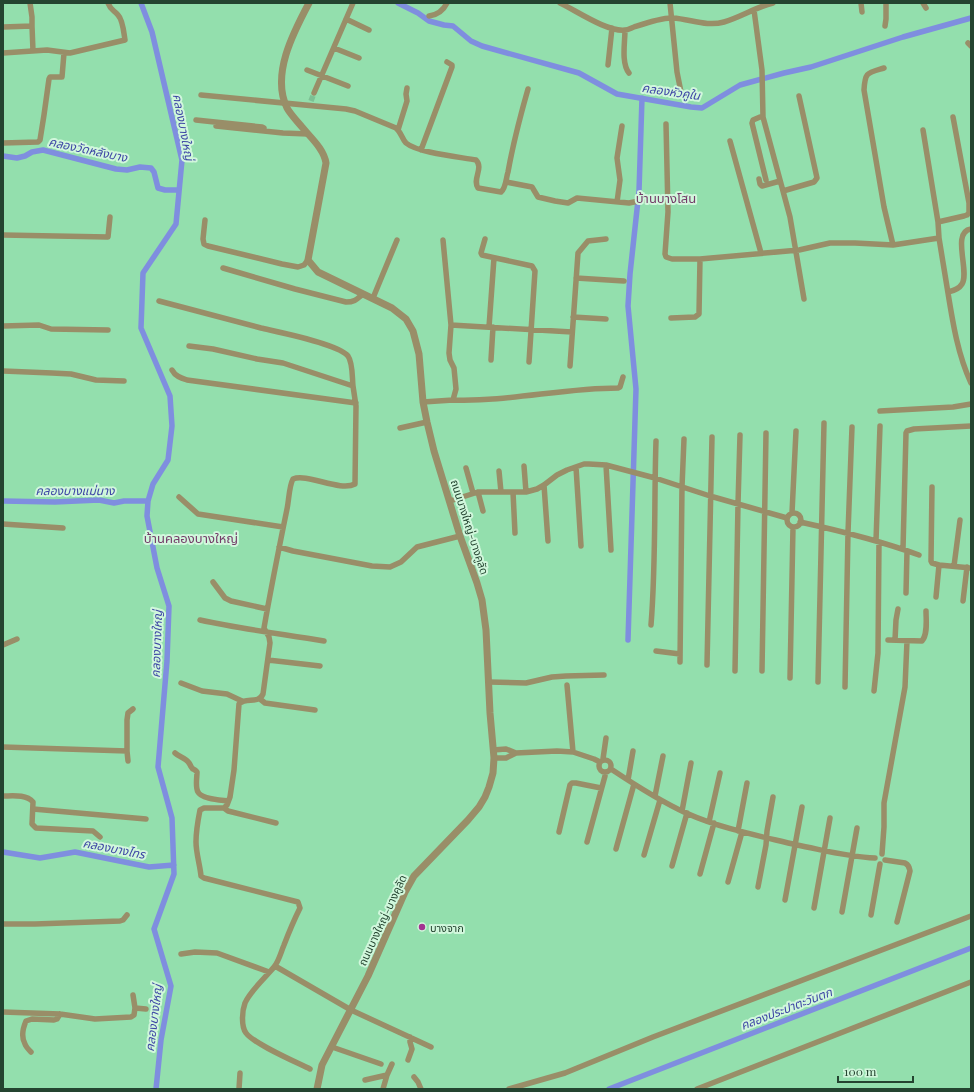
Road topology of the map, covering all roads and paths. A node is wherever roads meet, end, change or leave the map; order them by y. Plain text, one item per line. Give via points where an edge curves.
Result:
1 (30, 3) edge
2 (108, 3) edge
3 (309, 3) edge
4 (353, 3) edge
5 (447, 3) edge
6 (560, 3) edge
7 (670, 3) edge
8 (773, 3) edge
9 (861, 3) edge
10 (886, 3) edge
11 (754, 10) junction
12 (862, 12) dead end
13 (429, 16) dead end
14 (671, 17) junction
15 (346, 20) junction
16 (32, 26) junction
17 (885, 26) dead end
18 (3, 27) edge
19 (612, 28) junction
20 (370, 30) dead end
21 (626, 30) junction
22 (334, 48) junction
23 (33, 51) junction
24 (3, 53) edge
25 (64, 53) junction
26 (359, 58) dead end
27 (447, 62) dead end
28 (608, 65) dead end
29 (884, 68) dead end
30 (307, 70) dead end
31 (628, 73) dead end
32 (321, 76) junction
33 (348, 86) dead end
34 (407, 88) dead end
35 (528, 89) dead end
36 (681, 92) dead end
37 (314, 93) tunnel mouth
38 (201, 95) dead end
39 (799, 96) dead end
40 (285, 103) junction
41 (763, 117) junction
42 (953, 117) dead end
43 (196, 120) dead end
44 (666, 124) dead end
45 (216, 126) dead end
46 (622, 126) dead end
47 (398, 130) junction
48 (923, 130) dead end
49 (263, 131) junction
50 (308, 134) junction
51 (730, 140) dead end
52 (3, 143) edge
53 (421, 150) junction
54 (759, 180) dead end
55 (766, 180) dead end
56 (780, 181) junction
57 (506, 182) junction
58 (783, 191) junction
59 (668, 200) junction
60 (617, 202) junction
61 (110, 217) dead end
62 (205, 220) dead end
63 (938, 222) junction
64 (971, 229) edge
65 (3, 235) edge
66 (939, 238) junction
67 (485, 239) dead end
68 (606, 239) dead end
69 (397, 240) dead end
70 (443, 240) dead end
71 (892, 245) junction
72 (796, 250) junction
73 (761, 254) junction
74 (494, 258) junction
75 (700, 259) junction
76 (308, 260) junction
77 (223, 268) dead end
78 (576, 278) junction
79 (624, 281) dead end
80 (948, 292) junction
81 (363, 294) junction
82 (372, 298) junction
83 (804, 299) dead end
84 (160, 301) dead end
85 (573, 317) junction
86 (671, 318) dead end
87 (606, 319) dead end
88 (451, 325) junction
89 (3, 326) edge
90 (491, 327) junction
91 (108, 330) dead end
92 (532, 330) junction
93 (572, 332) junction
94 (189, 346) dead end
95 (491, 360) dead end
96 (529, 362) dead end
97 (570, 366) dead end
98 (172, 370) dead end
99 (3, 371) edge
100 (623, 377) dead end
101 (124, 381) dead end
102 (971, 383) edge
103 (353, 386) junction
104 (453, 400) junction
105 (423, 402) junction
106 (356, 403) junction
107 (971, 404) edge
108 (880, 411) dead end
109 (426, 422) junction
110 (824, 423) dead end
111 (880, 426) dead end
112 (971, 426) edge
113 (852, 427) dead end
114 (400, 428) dead end
115 (796, 431) dead end
116 (766, 433) dead end
117 (740, 435) dead end
118 (712, 437) dead end
119 (684, 439) dead end
120 (656, 441) dead end
121 (606, 465) junction
122 (524, 466) dead end
123 (576, 467) junction
124 (466, 468) dead end
125 (500, 471) dead end
126 (655, 478) junction
127 (544, 485) junction
128 (682, 487) junction
129 (932, 487) dead end
130 (501, 492) junction
131 (513, 492) junction
132 (526, 492) junction
133 (476, 493) junction
134 (710, 496) junction
135 (179, 497) dead end
136 (450, 500) junction
137 (738, 504) junction
138 (483, 511) dead end
139 (765, 512) junction
140 (792, 513) junction
141 (787, 518) junction
142 (960, 520) dead end
143 (800, 522) junction
144 (3, 524) edge
145 (821, 526) junction
146 (283, 527) junction
147 (792, 527) junction
148 (63, 528) dead end
149 (515, 533) dead end
150 (848, 533) junction
151 (460, 536) junction
152 (548, 541) dead end
153 (878, 541) junction
154 (581, 546) dead end
155 (279, 547) junction
156 (610, 550) dead end
157 (905, 550) junction
158 (919, 555) dead end
159 (939, 565) junction
160 (954, 566) junction
161 (969, 568) edge
162 (213, 582) dead end
163 (906, 593) dead end
164 (936, 598) dead end
165 (963, 601) dead end
166 (268, 609) junction
167 (898, 609) dead end
168 (926, 611) dead end
169 (200, 620) dead end
170 (651, 625) dead end
171 (266, 631) junction
172 (17, 639) dead end
173 (888, 640) dead end
174 (895, 640) junction
175 (324, 641) dead end
176 (906, 641) junction
177 (3, 645) edge
178 (656, 651) dead end
179 (680, 654) junction
180 (268, 660) junction
181 (680, 662) dead end
182 (707, 665) dead end
183 (320, 666) dead end
184 (762, 670) dead end
185 (736, 671) dead end
186 (604, 674) dead end
187 (790, 678) dead end
188 (489, 682) junction
189 (818, 682) dead end
190 (181, 683) dead end
191 (567, 685) dead end
192 (845, 687) dead end
193 (874, 691) dead end
194 (260, 699) junction
195 (242, 701) junction
196 (133, 709) dead end
197 (315, 710) dead end
198 (606, 738) dead end
199 (3, 747) edge
200 (493, 750) junction
201 (127, 751) junction
202 (633, 751) dead end
203 (573, 752) junction
204 (175, 753) dead end
205 (516, 753) junction
206 (663, 756) dead end
207 (494, 758) junction
208 (601, 760) junction
209 (128, 761) dead end
210 (691, 764) dead end
211 (608, 770) junction
212 (720, 772) dead end
213 (628, 780) junction
214 (747, 783) dead end
215 (634, 784) junction
216 (601, 788) junction
217 (3, 796) edge
218 (774, 797) dead end
219 (658, 798) junction
220 (228, 801) junction
221 (802, 806) dead end
222 (224, 808) junction
223 (33, 809) junction
224 (685, 812) junction
225 (830, 818) dead end
226 (146, 819) dead end
227 (276, 823) dead end
228 (712, 823) junction
229 (857, 828) dead end
230 (740, 831) junction
231 (559, 832) dead end
232 (100, 837) dead end
233 (767, 838) junction
234 (587, 842) dead end
235 (796, 844) junction
236 (616, 849) dead end
237 (824, 851) junction
238 (882, 854) junction
239 (644, 855) dead end
240 (852, 856) junction
241 (875, 858) junction
242 (882, 862) junction
243 (672, 866) dead end
244 (700, 874) dead end
245 (728, 882) dead end
246 (758, 887) dead end
247 (785, 900) dead end
248 (814, 908) dead end
249 (842, 912) dead end
250 (127, 915) dead end
251 (871, 915) dead end
252 (971, 916) edge
253 (897, 922) dead end
254 (3, 924) edge
255 (181, 954) dead end
256 (275, 966) junction
257 (269, 972) junction
258 (971, 982) edge
259 (133, 995) dead end
260 (136, 1008) junction
261 (146, 1008) dead end
262 (351, 1010) junction
263 (3, 1012) edge
264 (60, 1014) junction
265 (410, 1037) junction
266 (332, 1047) junction
267 (431, 1047) dead end
268 (32, 1052) dead end
269 (408, 1060) dead end
270 (381, 1064) dead end
271 (392, 1064) dead end
272 (315, 1071) junction
273 (240, 1073) dead end
274 (387, 1075) junction
275 (414, 1077) dead end
276 (365, 1080) dead end
277 (239, 1089) edge
278 (317, 1089) edge
279 (383, 1089) edge
280 (420, 1089) edge
281 (509, 1089) edge
282 (697, 1089) edge

1 - 16 street
2 - 25 street via 121,19 125,40
3 - 40 street via 285,57 281,77
4 - 15 street
5 - 13 street via 440,13
6 - 19 street
7 - 14 street
8 - 11 street
9 - 12 street
10 - 17 street
11 - 14 street via 724,22 710,24
11 - 41 street via 762,70
14 - 21 street
14 - 36 street
15 - 20 street
15 - 22 street
16 - 18 street
16 - 23 street
19 - 21 street
19 - 28 street
21 - 31 street via 625,64
22 - 26 street
22 - 32 street
23 - 24 street
23 - 25 street
25 - 52 street via 62,77 48,79 40,140
27 - 53 street via 452,64 452,67
29 - 71 street via 868,74 864,90
30 - 32 street
32 - 33 street
32 - 37 street
34 - 47 street via 407,101
35 - 57 street
38 - 40 street
39 - 58 street via 816,178 814,182
40 - 47 street via 310,103 355,111
40 - 50 street
41 - 55 street via 753,120 752,123
41 - 56 street
42 - 63 street via 969,213
43 - 49 street via 263,127
44 - 59 street
45 - 49 street
46 - 60 street via 616,158 620,180
47 - 53 street via 404,141
48 - 63 street
49 - 50 street
50 - 76 street via 323,152 326,163
51 - 73 street
53 - 57 street via 476,160 479,167 476,182 478,188 501,192
54 - 56 street via 762,186
56 - 58 street
57 - 60 street via 532,187 538,197 555,201 568,203 577,198
58 - 72 street
59 - 60 street
59 - 75 street via 665,255 672,259
61 - 65 street via 108,237
62 - 76 street via 203,239 204,244 208,246 298,267
63 - 66 street
64 - 80 street via 965,231 961,238 964,270 962,284 956,290
66 - 71 street
66 - 80 street
67 - 74 street via 481,254
68 - 78 street via 588,240 579,251
69 - 82 street
70 - 88 street
71 - 72 street via 830,243
72 - 73 street
72 - 83 street
73 - 75 street
74 - 90 street
74 - 92 street via 534,268
75 - 86 street via 699,314 695,317
76 - 81 street, ถนนบางใหญ่-บางคูลัด via 318,272
77 - 81 street via 346,302 352,302
78 - 79 street
78 - 85 street
80 - 102 street via 960,353
81 - 82 street, ถนนบางใหญ่-บางคูลัด
82 - 105 street, ถนนบางใหญ่-บางคูลัด via 403,316 413,331 419,354
84 - 103 street via 334,347 348,356
85 - 87 street
85 - 93 street
88 - 90 street
88 - 104 street via 450,360 454,368 456,389
89 - 91 street via 39,325 52,329
90 - 92 street
90 - 95 street
92 - 93 street
92 - 96 street
93 - 97 street
94 - 103 street via 283,363
98 - 106 street via 180,378 187,380
99 - 101 street via 65,374 96,380
100 - 104 street via 618,388 475,401
103 - 106 street
104 - 105 street
105 - 109 street, ถนนบางใหญ่-บางคูลัด
106 - 146 street via 355,484 350,486 326,483 299,477 293,479
107 - 108 street
109 - 114 street
109 - 136 street, ถนนบางใหญ่-บางคูลัด
110 - 145 street
111 - 153 street
112 - 157 street via 907,431
113 - 150 street
115 - 140 street
116 - 139 street
117 - 137 street
118 - 134 street
119 - 128 street
120 - 126 street
121 - 123 street via 589,464
121 - 126 street
121 - 156 street
122 - 132 street
123 - 127 street via 557,475
123 - 154 street
124 - 133 street
125 - 130 street
126 - 128 street
126 - 170 street via 654,589
127 - 132 street
127 - 152 street
128 - 134 street
128 - 179 street
129 - 159 street via 931,561
130 - 131 street
130 - 133 street
131 - 132 street
131 - 149 street
133 - 136 street
133 - 138 street
134 - 137 street
134 - 182 street
135 - 146 street via 198,514
136 - 151 street, ถนนบางใหญ่-บางคูลัด
137 - 139 street
137 - 185 street
139 - 141 street
139 - 184 street
140 - 141 street
140 - 143 street via 800,516
141 - 147 street via 788,524
142 - 160 street
143 - 145 street
143 - 147 street
144 - 148 street
145 - 150 street
145 - 189 street
146 - 155 street
147 - 187 street
150 - 153 street
150 - 192 street
151 - 155 street via 417,547 401,562 390,567 372,566
151 - 188 street, ถนนบางใหญ่-บางคูลัด via 482,600
153 - 157 street
153 - 193 street via 878,653
155 - 166 street
157 - 158 street
157 - 163 street
159 - 160 street
159 - 164 street
160 - 161 street
161 - 165 street
162 - 166 street via 225,598 231,601
166 - 171 street via 264,628
167 - 174 street
168 - 176 street via 924,639
169 - 171 street
171 - 175 street
171 - 180 street via 270,643
172 - 177 street
173 - 174 street
174 - 176 street
176 - 238 street via 905,687 884,803
178 - 179 street
179 - 181 street
180 - 183 street
180 - 194 street
186 - 188 street via 552,677 526,683
188 - 200 street, ถนนบางใหญ่-บางคูลัด
190 - 195 street via 202,691 227,694
191 - 203 street
194 - 195 street
194 - 197 street via 265,703
195 - 220 street via 238,706 234,770
196 - 201 street via 128,713 127,720
198 - 208 street
199 - 201 street
200 - 205 street via 506,749
200 - 207 street, ถนนบางใหญ่-บางคูลัด
201 - 209 street
202 - 213 street
203 - 205 street
203 - 208 street
204 - 220 street via 197,772 197,790 200,796
205 - 207 street via 506,758
206 - 219 street
207 - 262 street, ถนนบางใหญ่-บางคูลัด via 493,773 485,797 468,820 414,876
208 - 211 street via 610,761 611,766
208 - 211 street via 598,768 602,772
210 - 224 street
211 - 213 street
211 - 216 street
212 - 228 street
213 - 215 street
214 - 230 street
215 - 219 street
215 - 236 street
216 - 231 street via 576,783 570,785
216 - 234 street
217 - 223 street via 29,798 33,802
218 - 233 street
219 - 224 street
219 - 239 street
220 - 222 street
221 - 235 street
222 - 227 street
222 - 256 street via 200,810 196,842 201,876 298,902 300,908
223 - 226 street
223 - 232 street via 32,824 36,828 93,831
224 - 228 street
224 - 243 street
225 - 237 street
228 - 230 street
228 - 244 street
229 - 240 street
230 - 233 street
230 - 245 street
233 - 235 street
233 - 246 street
235 - 237 street
235 - 247 street
237 - 240 street
237 - 248 street
238 - 241 street via 876,855
238 - 242 street via 885,856
240 - 241 street
240 - 249 street
241 - 242 street via 876,862
242 - 251 street
242 - 253 street via 905,863 909,867
250 - 254 street via 120,921
252 - 281 street via 565,1072
255 - 257 street via 217,953
256 - 257 street
256 - 262 street
257 - 272 street via 246,1003 243,1016 246,1032 256,1041
258 - 282 street
259 - 260 street
260 - 261 street
260 - 264 street via 134,1015 124,1018 96,1019
262 - 265 street
262 - 266 street, ถนนบางใหญ่-บางคูลัด
263 - 264 street
264 - 268 street via 54,1020 26,1021 23,1038
265 - 267 street
265 - 269 street via 412,1048
266 - 270 street
266 - 272 street, ถนนบางใหญ่-บางคูลัด via 322,1065
271 - 274 street
272 - 278 street, ถนนบางใหญ่-บางคูลัด
273 - 277 street
274 - 276 street
274 - 279 street
275 - 280 street

